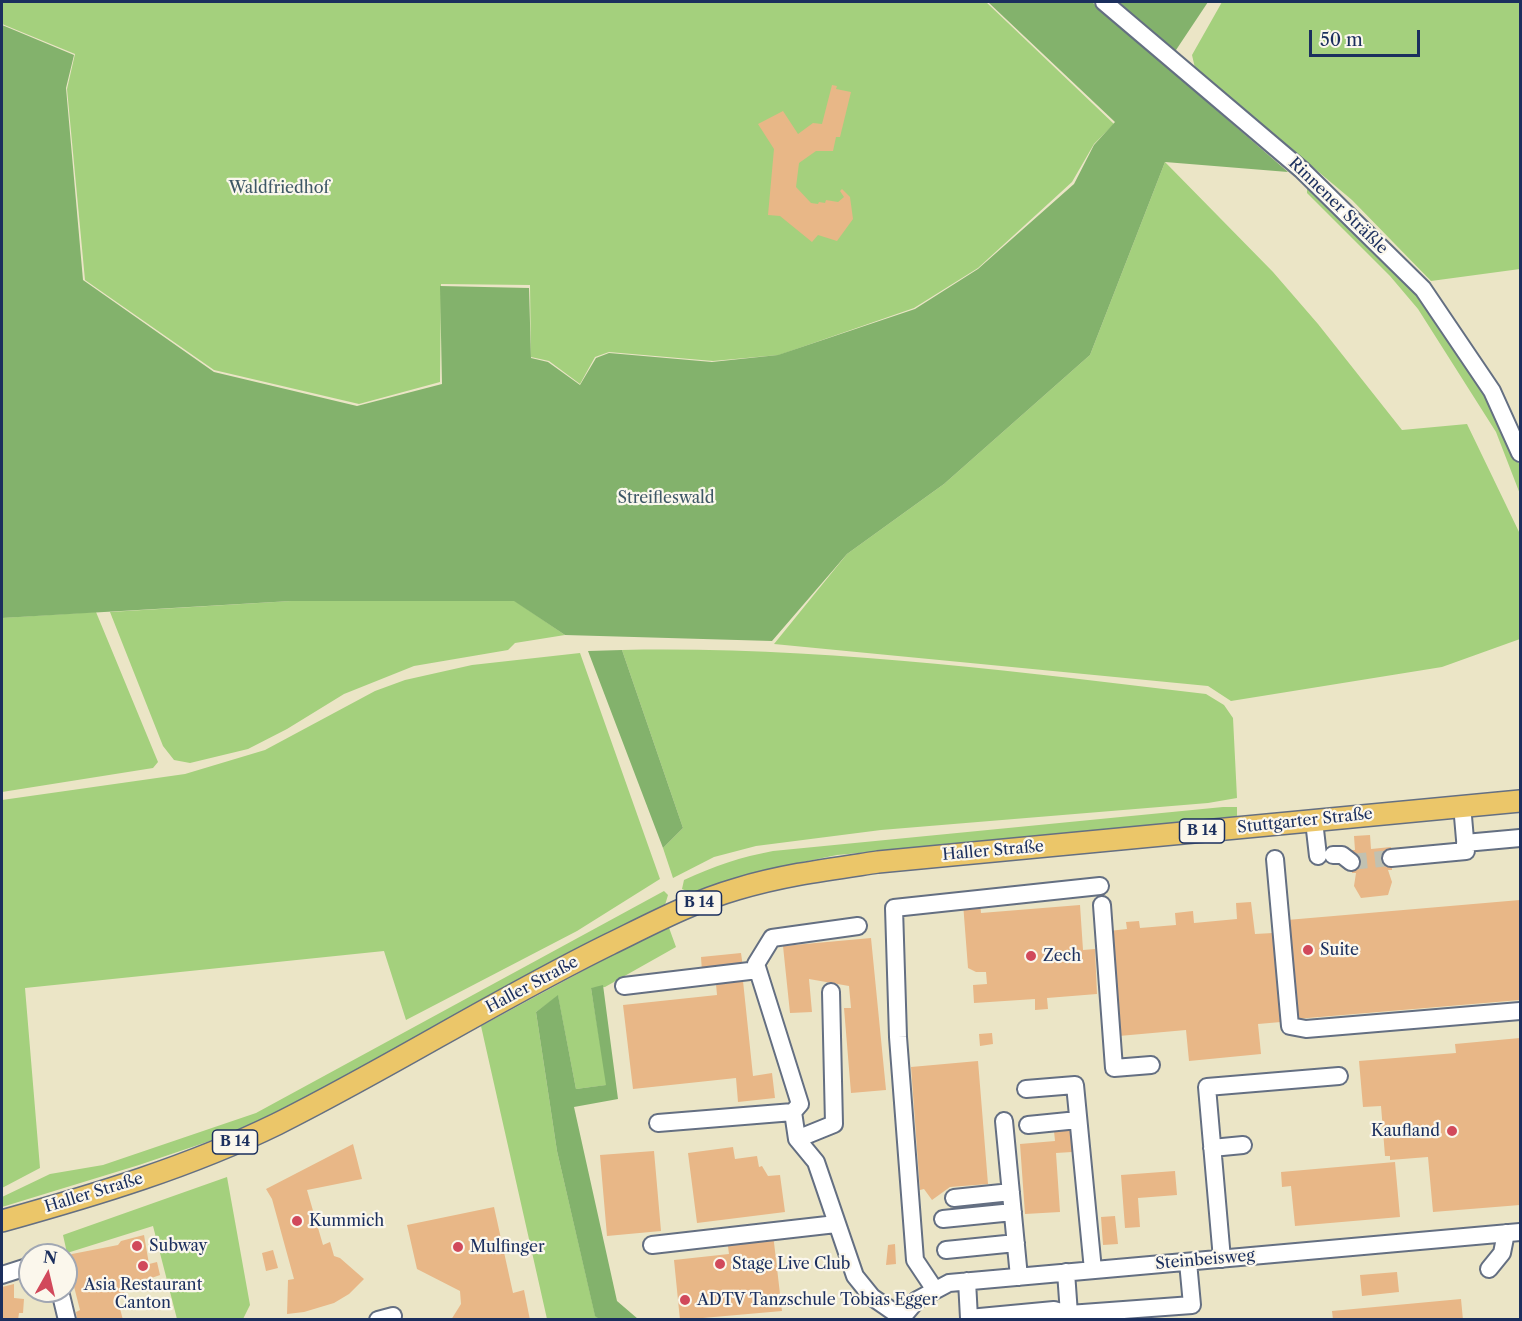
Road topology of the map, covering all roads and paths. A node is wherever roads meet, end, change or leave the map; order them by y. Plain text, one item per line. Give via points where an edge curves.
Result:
1 (1104, 2) edge
2 (1521, 453) edge
3 (1521, 801) edge
4 (1462, 805) junction
5 (1314, 820) junction
6 (1521, 838) edge
7 (1089, 842) joint
8 (1465, 843) junction
9 (1391, 858) tunnel mouth
10 (1275, 859) dead end
11 (1351, 862) tunnel mouth
12 (1100, 886) dead end
13 (1102, 905) dead end
14 (858, 926) dead end
15 (758, 970) junction
16 (624, 986) dead end
17 (831, 992) dead end
18 (1521, 1011) edge
19 (1151, 1065) dead end
20 (1339, 1076) dead end
21 (1026, 1089) dead end
22 (794, 1112) junction
23 (1078, 1120) junction
24 (1004, 1121) dead end
25 (658, 1123) dead end
26 (1028, 1125) dead end
27 (797, 1139) junction
28 (1243, 1145) dead end
29 (1212, 1148) junction
30 (1011, 1192) junction
31 (954, 1198) dead end
32 (1013, 1212) junction
33 (942, 1219) dead end
34 (2, 1221) edge
35 (836, 1224) junction
36 (1513, 1233) edge
37 (1016, 1243) junction
38 (652, 1245) dead end
39 (946, 1250) dead end
40 (1222, 1259) junction
41 (1188, 1262) junction
42 (1489, 1269) dead end
43 (18, 1270) edge
44 (1092, 1270) junction
45 (1066, 1272) junction
46 (2, 1275) edge
47 (1020, 1277) junction
48 (967, 1281) junction
49 (935, 1290) junction
50 (63, 1303) edge
51 (1069, 1314) junction
52 (900, 1318) edge
53 (67, 1320) edge

1 - 2 street, Rinnener Sträßle via 1302,170 1423,289 1492,391
3 - 4 main road, Stuttgarter Straße / B 14
4 - 5 main road, Stuttgarter Straße / B 14
4 - 8 street
5 - 7 main road, Stuttgarter Straße / B 14
5 - 11 street via 1326,856 1341,855
6 - 8 street
7 - 34 main road, Haller Straße / B 14 via 878,862 737,889 683,908 572,963 276,1124 119,1187
8 - 9 street via 1466,851
10 - 18 street via 1290,1026 1306,1029
12 - 49 street via 894,908 898,1037 915,1260
13 - 19 street via 1114,1068
14 - 15 street via 772,938 756,964
15 - 16 street
15 - 22 street via 800,1104
17 - 27 street via 834,1124
20 - 29 street via 1207,1087
21 - 23 street via 1075,1085
22 - 25 street
22 - 27 street
23 - 26 street
23 - 44 street
24 - 30 street
27 - 35 street, Steinbeisweg via 816,1162
28 - 29 street
29 - 40 street
30 - 31 street
30 - 32 street
32 - 33 street
32 - 37 street
35 - 38 street
35 - 52 street, Steinbeisweg via 855,1276 872,1297
36 - 40 street, Steinbeisweg
36 - 42 street
37 - 39 street
37 - 47 street
40 - 41 street, Steinbeisweg
41 - 44 street, Steinbeisweg
41 - 51 street via 1192,1305
43 - 46 street
44 - 45 street, Steinbeisweg
45 - 47 street, Steinbeisweg
45 - 51 street
47 - 48 street, Steinbeisweg
48 - 49 street, Steinbeisweg
48 - 51 street via 969,1318 1054,1310
49 - 52 street, Steinbeisweg via 917,1300
50 - 53 street

